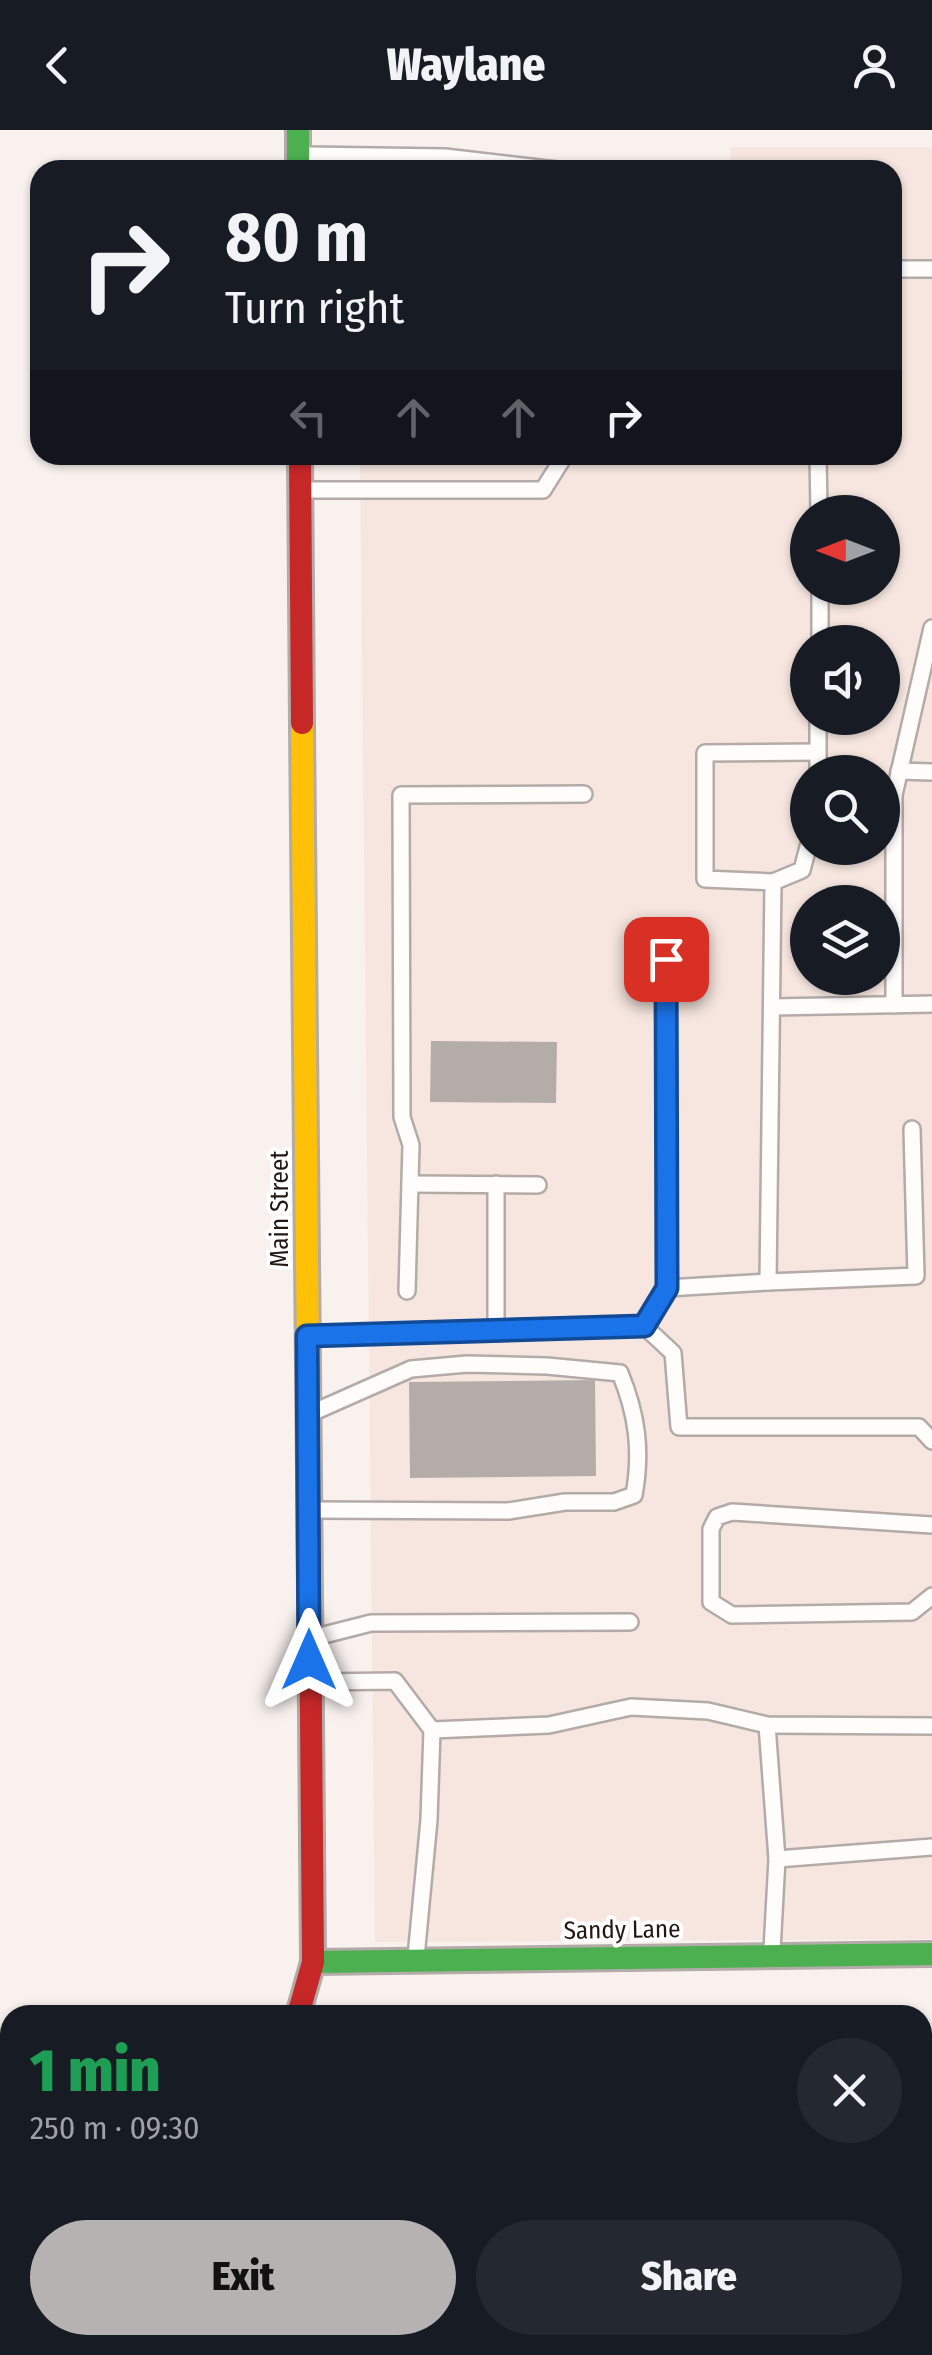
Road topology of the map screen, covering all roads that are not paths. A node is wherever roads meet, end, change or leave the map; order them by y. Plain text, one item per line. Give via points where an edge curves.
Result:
1 (298, 130) edge
2 (298, 160) edge
3 (371, 160) edge
4 (470, 160) edge
5 (902, 269) edge
6 (932, 270) edge
7 (300, 465) edge
8 (559, 465) edge
9 (818, 465) edge
10 (301, 490) junction
11 (819, 495) edge
12 (932, 628) edge
13 (818, 735) edge
14 (818, 752) joint
15 (900, 771) joint
16 (932, 772) edge
17 (584, 794) dead end
18 (803, 865) edge
19 (890, 865) edge
20 (773, 882) junction
21 (666, 959) dead end
22 (932, 1004) edge
23 (894, 1005) junction
24 (772, 1007) junction
25 (912, 1129) dead end
26 (410, 1184) junction
27 (496, 1184) junction
28 (538, 1185) dead end
29 (768, 1282) junction
30 (667, 1288) junction
31 (407, 1292) dead end
32 (644, 1326) junction
33 (496, 1330) junction
34 (307, 1336) junction
35 (308, 1414) junction
36 (932, 1441) edge
37 (308, 1510) junction
38 (932, 1524) edge
39 (932, 1596) edge
40 (630, 1622) dead end
41 (309, 1639) junction
42 (309, 1682) junction
43 (767, 1725) junction
44 (932, 1726) edge
45 (432, 1730) junction
46 (932, 1847) edge
47 (778, 1859) junction
48 (772, 1954) junction
49 (932, 1954) edge
50 (416, 1960) junction
51 (313, 1962) junction
52 (325, 1997) dead end
53 (301, 2005) edge

1 - 2 main road
3 - 4 lane
5 - 6 lane
7 - 10 main road, Main Street
8 - 10 lane via 543,490
9 - 11 lane
10 - 34 main road, Main Street
12 - 15 lane
13 - 14 lane
14 - 20 lane via 704,753 704,879
15 - 16 lane
17 - 26 lane via 401,795 402,1117 411,1145
18 - 20 lane
19 - 23 lane
20 - 24 lane
21 - 30 lane
22 - 23 lane
23 - 24 lane
24 - 29 lane
25 - 29 lane via 916,1276
26 - 27 lane
26 - 31 lane
27 - 28 lane
27 - 33 lane
29 - 30 lane
30 - 32 lane
32 - 33 lane
32 - 36 lane via 673,1353 679,1426 919,1426
33 - 34 lane
34 - 35 main road, Main Street
35 - 37 main road, Main Street
35 - 37 lane via 411,1369 487,1364 620,1372 634,1406 640,1463 634,1495 614,1502 508,1511
37 - 41 main road, Main Street
38 - 39 lane via 732,1512 717,1517 710,1528 710,1602 732,1615 912,1612
40 - 41 lane via 371,1622
41 - 42 main road, Main Street
42 - 45 lane via 395,1681
42 - 51 main road, Main Street
43 - 44 lane
43 - 45 lane via 708,1711 631,1707 549,1725
43 - 47 lane
45 - 50 lane
46 - 47 lane
47 - 48 lane
48 - 49 main road, Sandy Lane
48 - 50 main road, Sandy Lane
50 - 51 main road, Sandy Lane
51 - 52 main road, Main Street
51 - 53 main road, Main Street

